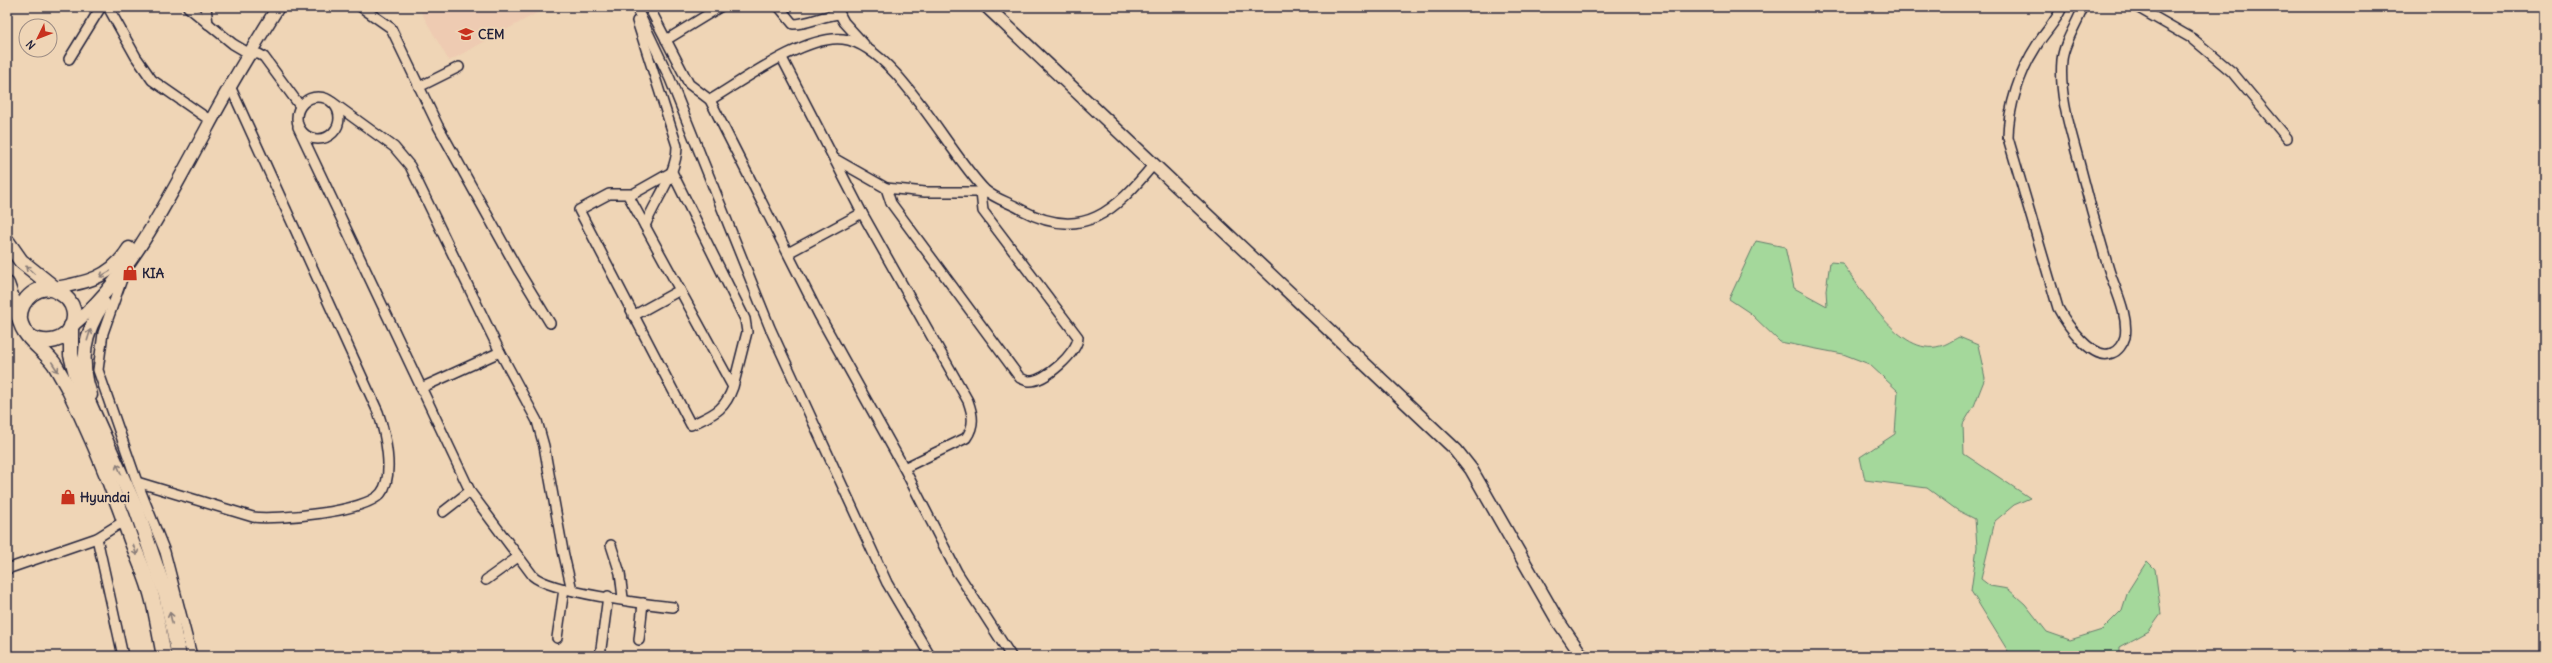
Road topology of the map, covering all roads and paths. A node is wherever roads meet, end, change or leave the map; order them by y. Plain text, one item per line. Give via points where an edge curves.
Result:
1 (101, 7) edge
2 (108, 7) edge
3 (188, 7) edge
4 (206, 7) edge
5 (361, 7) edge
6 (634, 7) edge
7 (649, 7) edge
8 (720, 7) edge
9 (779, 7) edge
10 (987, 7) edge
11 (2062, 7) edge
12 (2083, 7) edge
13 (2138, 7) edge
14 (274, 8) edge
15 (838, 10) edge
16 (705, 11) edge
17 (208, 24) junction
18 (666, 40) junction
19 (868, 48) junction
20 (250, 54) junction
21 (782, 58) junction
22 (69, 59) dead end
23 (458, 67) dead end
24 (230, 86) junction
25 (419, 87) junction
26 (710, 100) junction
27 (332, 102) junction
28 (300, 106) junction
29 (209, 124) junction
30 (298, 127) junction
31 (2287, 138) dead end
32 (835, 159) junction
33 (1154, 164) junction
34 (672, 172) junction
35 (886, 188) junction
36 (984, 192) junction
37 (628, 195) junction
38 (862, 213) junction
39 (645, 226) junction
40 (7, 242) edge
41 (788, 253) junction
42 (125, 271) junction
43 (7, 284) edge
44 (54, 289) junction
45 (680, 290) junction
46 (633, 316) junction
47 (20, 321) junction
48 (550, 323) dead end
49 (72, 326) junction
50 (30, 337) junction
51 (500, 352) junction
52 (732, 387) junction
53 (421, 388) junction
54 (101, 426) junction
55 (904, 468) junction
56 (137, 482) junction
57 (470, 491) junction
58 (443, 512) dead end
59 (124, 521) junction
60 (97, 538) junction
61 (611, 545) dead end
62 (518, 556) junction
63 (7, 569) edge
64 (486, 580) dead end
65 (568, 589) junction
66 (608, 596) junction
67 (623, 598) junction
68 (643, 603) junction
69 (672, 607) dead end
70 (557, 638) dead end
71 (639, 640) dead end
72 (124, 656) edge
73 (164, 656) edge
74 (179, 656) edge
75 (192, 656) edge
76 (600, 656) edge
77 (930, 656) edge
78 (1011, 656) edge
79 (1582, 656) edge

1 - 22 street
2 - 29 street via 152,80
3 - 17 street
4 - 17 street
5 - 25 street via 390,28
6 - 34 street via 677,146 677,157
6 - 77 street via 670,79 773,334 887,583
7 - 18 street
8 - 16 street
9 - 15 street via 793,24 807,24
10 - 33 main road
11 - 12 street via 2036,46 2022,75 2008,125 2008,138 2064,321 2087,346 2095,352 2109,355 2116,352 2125,338 2124,318 2062,96 2065,48
13 - 31 street via 2193,39 2232,72
14 - 20 main road
15 - 19 street via 844,22
16 - 18 street
17 - 20 street
18 - 26 street via 689,84
19 - 21 street via 843,39 828,39 815,42
19 - 36 street via 895,73
20 - 24 main road
20 - 28 street via 260,54 264,57
21 - 26 street
21 - 32 street
23 - 25 street
24 - 29 main road
24 - 56 street via 378,412 386,442 385,486 381,494 359,505 268,519 253,517
25 - 48 street via 518,272
26 - 41 street
27 - 28 street via 318,96 305,100
27 - 30 street via 339,116 339,123 330,135 316,139 302,133
27 - 51 street via 394,147 410,166
28 - 30 street via 296,120
29 - 42 main road via 182,176
29 -> 44 main road via 175,170 122,260 105,275
30 - 53 street
32 - 35 street
32 - 38 street
33 - 36 street via 1117,205 1091,220 1076,224 1046,222
33 - 79 main road via 1456,450 1471,469 1558,621
34 - 37 street
34 - 39 street
34 - 52 street via 746,319 747,332
35 - 36 street via 925,192
35 - 36 street via 891,203 1020,378 1030,381 1044,376 1073,353 1078,345 1078,337 983,211
37 - 39 street
37 - 46 street via 609,194 579,210
38 - 41 street
38 - 55 street via 968,401 973,416 972,430 966,438
39 - 45 street
44 -> 40 highway via 21,261
41 - 55 street
42 - 49 main road via 94,307
54 -> 42 main road via 84,373 84,349 93,321
42 - 56 street via 103,333 98,370
43 - 47 highway
44 - 47 highway via 41,289 28,298 20,312
44 - 49 highway via 72,305
45 - 46 street
45 - 52 street
46 - 52 street via 691,425 720,410 729,398
47 - 50 highway
49 - 50 highway via 65,335 50,342 41,342
49 - 54 highway via 71,355 76,374
50 -> 59 highway via 54,364 67,386 121,507
51 - 53 street
51 - 65 street via 530,406 540,431
53 - 57 street
74 -> 54 highway via 161,581 137,511
55 - 78 street via 961,579
56 - 75 street via 165,552
57 - 58 street
57 - 62 street
59 - 60 street
59 -> 73 highway via 152,596
60 - 63 street
60 - 72 street
61 - 67 street via 620,573
62 - 64 street
62 - 65 street via 539,581
65 - 66 street
65 - 70 street
66 - 67 street
66 - 76 street
67 - 68 street
68 - 69 street
68 - 71 street

